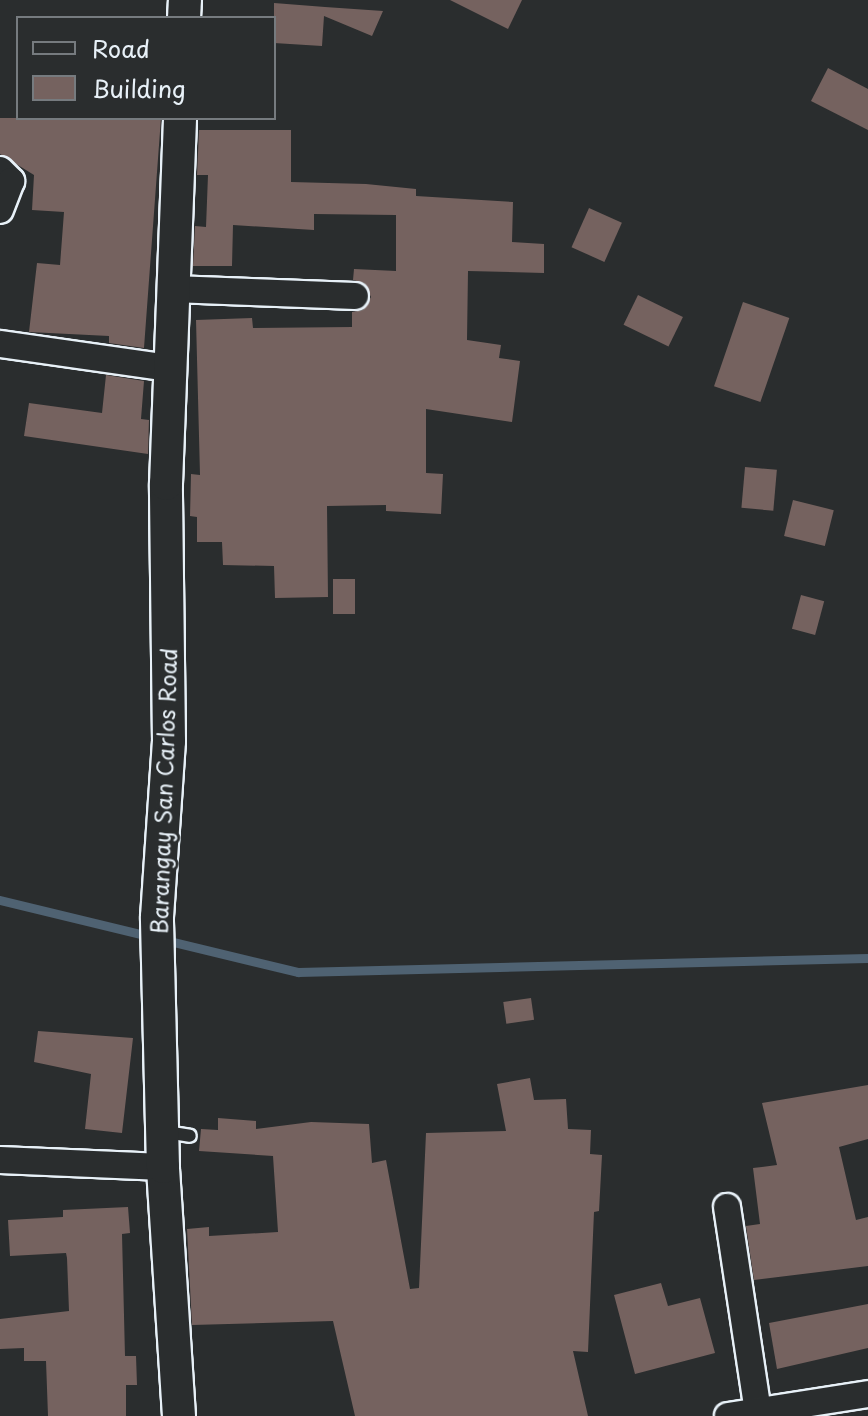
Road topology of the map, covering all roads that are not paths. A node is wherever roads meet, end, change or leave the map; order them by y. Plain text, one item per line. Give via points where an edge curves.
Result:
1 (180, 120) edge
2 (0, 170) edge
3 (0, 210) edge
4 (173, 289) junction
5 (355, 296) dead end
6 (0, 344) edge
7 (169, 368) junction
8 (0, 1160) edge
9 (163, 1167) junction
10 (727, 1207) dead end
11 (868, 1394) edge
12 (758, 1411) junction
13 (179, 1416) edge
14 (728, 1416) edge

1 - 4 street, Barangay San Carlos Road
2 - 3 street via 11,181
4 - 5 street
4 - 7 street, Barangay San Carlos Road
6 - 7 street
7 - 9 street, Barangay San Carlos Road via 169,741 157,917 178,1134
8 - 9 street
9 - 13 street, Barangay San Carlos Road
10 - 12 street
11 - 12 street
12 - 14 street

